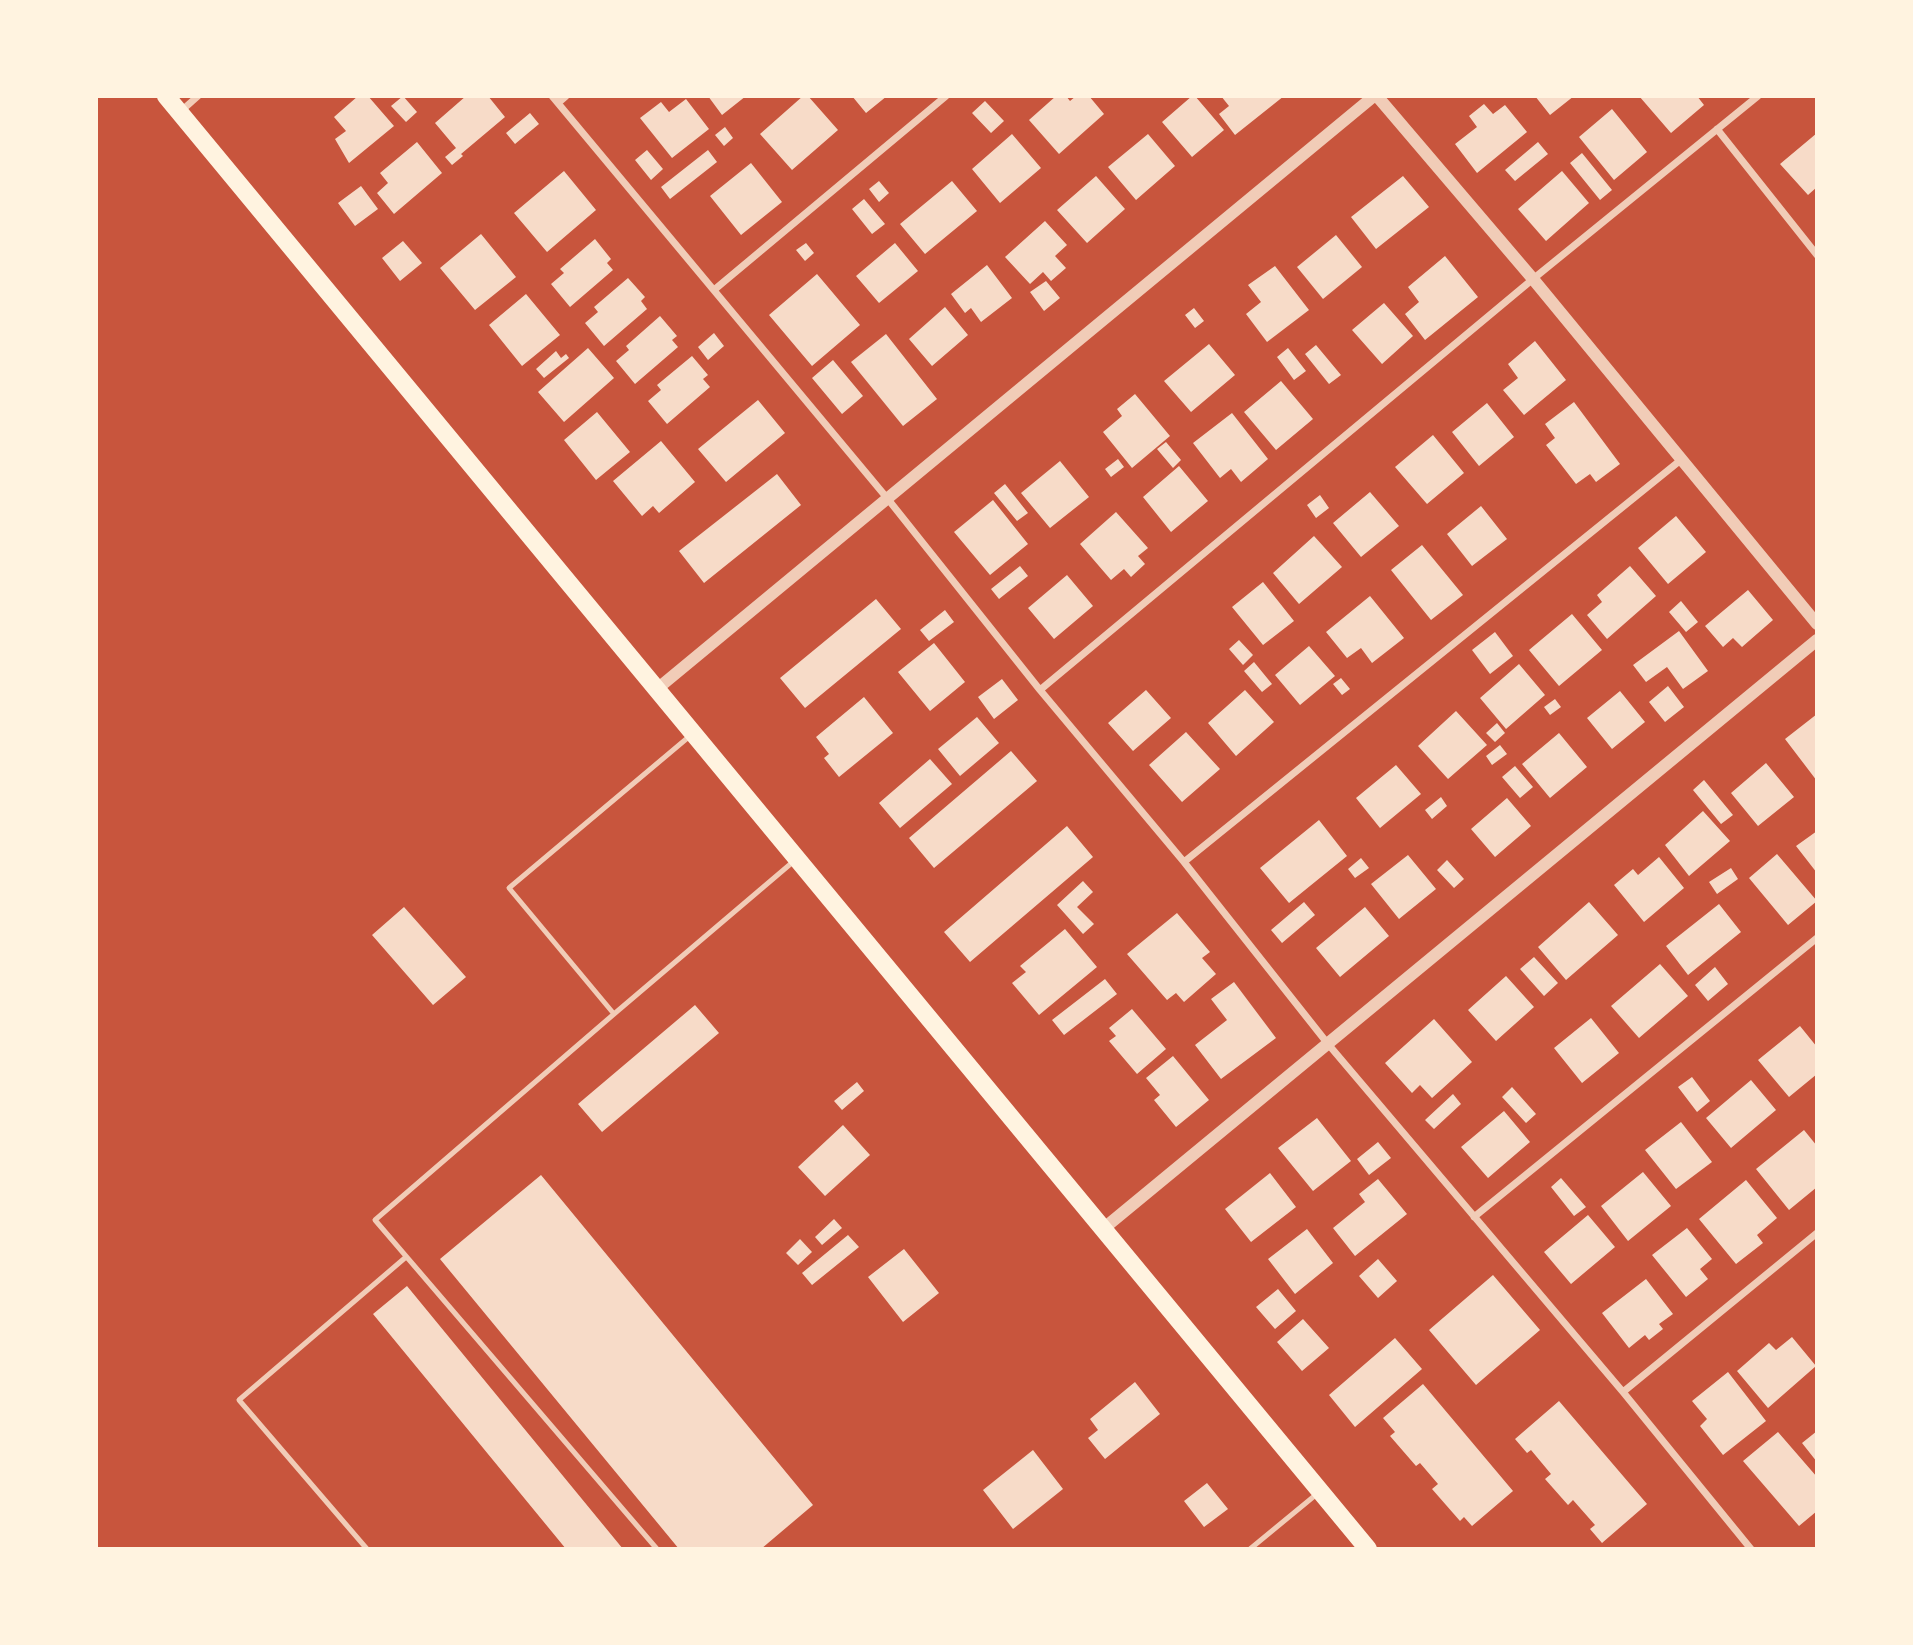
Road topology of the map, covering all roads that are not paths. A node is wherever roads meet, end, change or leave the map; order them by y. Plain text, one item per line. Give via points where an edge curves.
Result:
1 (166, 96) edge
2 (198, 96) edge
3 (566, 96) edge
4 (946, 96) edge
5 (1376, 96) edge
6 (1758, 96) edge
7 (555, 100) edge
8 (180, 113) junction
9 (1717, 130) junction
10 (1817, 255) edge
11 (1533, 279) junction
12 (714, 290) junction
13 (1682, 458) junction
14 (887, 498) junction
15 (1817, 624) edge
16 (1817, 640) edge
17 (657, 689) junction
18 (1041, 690) junction
19 (693, 733) junction
20 (797, 858) junction
21 (1184, 862) junction
22 (1817, 938) edge
23 (614, 1014) junction
24 (1328, 1044) junction
25 (1474, 1217) junction
26 (1103, 1229) junction
27 (1817, 1233) edge
28 (406, 1257) junction
29 (1623, 1392) junction
30 (1320, 1491) junction
31 (367, 1549) edge
32 (657, 1549) edge
33 (1250, 1549) edge
34 (1368, 1549) edge
35 (1751, 1549) edge

1 - 8 main road
2 - 8 street
3 - 7 street
4 - 12 street
5 - 11 street
5 - 14 street
6 - 9 street
7 - 12 street
8 - 17 main road
9 - 10 street
9 - 11 street
11 - 13 street
11 - 18 street
12 - 14 street
13 - 15 street
13 - 21 street
14 - 17 street
14 - 18 street
16 - 24 street
17 - 19 main road
18 - 21 street
19 - 20 main road
19 - 23 lane via 509,888
20 - 23 lane
20 - 26 main road
21 - 24 street
22 - 25 street
23 - 28 lane via 375,1220
24 - 25 street
24 - 26 street
25 - 29 street
26 - 30 main road
27 - 29 street
28 - 31 lane via 239,1400
28 - 32 lane
29 - 35 street
30 - 33 lane
30 - 34 main road

